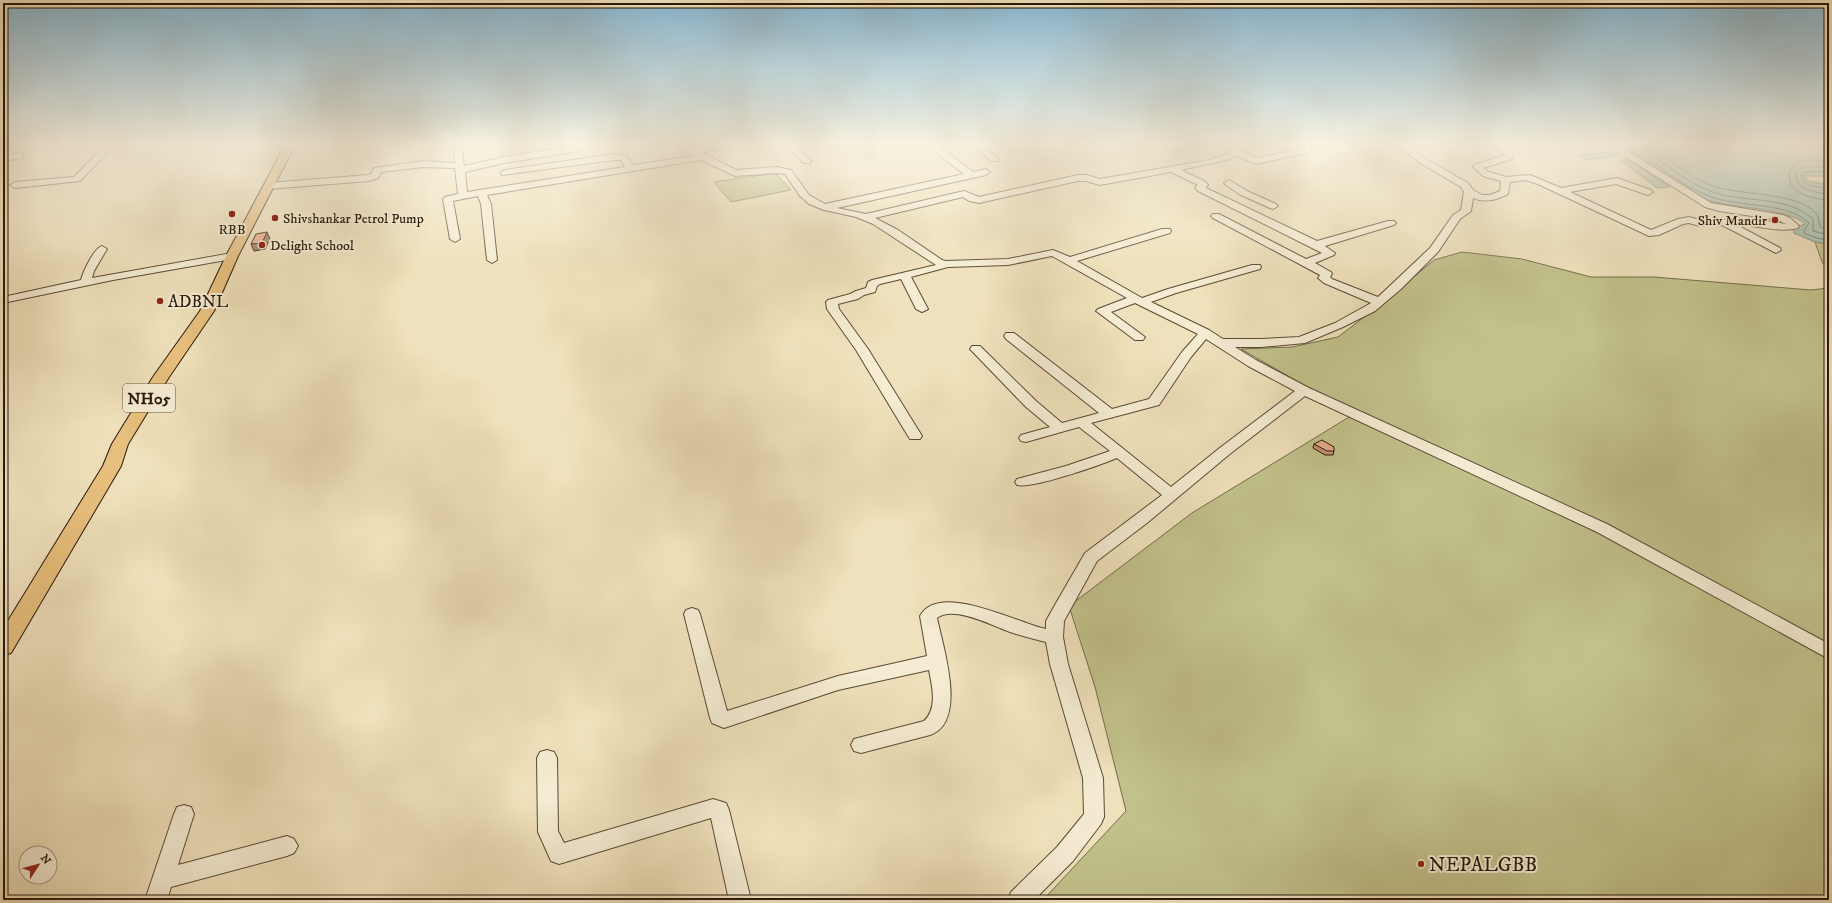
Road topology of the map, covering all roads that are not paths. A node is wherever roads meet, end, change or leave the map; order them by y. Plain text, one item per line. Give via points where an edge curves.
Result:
1 (267, 187) edge
2 (463, 187) edge
3 (518, 187) edge
4 (800, 187) edge
5 (919, 187) edge
6 (1036, 187) edge
7 (1201, 187) edge
8 (1236, 187) edge
9 (1467, 187) edge
10 (1505, 187) edge
11 (1551, 187) edge
12 (1582, 187) edge
13 (1634, 187) edge
14 (1679, 187) edge
15 (1560, 191) junction
16 (1469, 192) junction
17 (1648, 192) dead end
18 (482, 193) junction
19 (1244, 193) junction
20 (464, 196) junction
21 (1222, 200) junction
22 (1273, 206) dead end
23 (826, 207) junction
24 (1216, 216) dead end
25 (867, 217) junction
26 (1724, 222) junction
27 (1391, 223) dead end
28 (1166, 231) dead end
29 (455, 239) dead end
30 (1316, 245) junction
31 (102, 249) dead end
32 (1776, 250) dead end
33 (232, 256) junction
34 (492, 260) dead end
35 (1070, 260) junction
36 (1306, 263) junction
37 (946, 264) junction
38 (1256, 267) dead end
39 (904, 276) junction
40 (86, 284) junction
41 (3, 300) edge
42 (1139, 301) junction
43 (1378, 302) junction
44 (922, 309) dead end
45 (1205, 333) junction
46 (1010, 336) dead end
47 (1139, 336) dead end
48 (1220, 343) junction
49 (976, 349) dead end
50 (1304, 391) junction
51 (1108, 413) junction
52 (1080, 422) junction
53 (1059, 428) junction
54 (915, 436) dead end
55 (1026, 438) dead end
56 (1120, 452) junction
57 (1022, 482) dead end
58 (1170, 494) junction
59 (692, 614) dead end
60 (1054, 637) junction
61 (3, 647) edge
62 (1829, 652) edge
63 (937, 661) junction
64 (861, 745) dead end
65 (547, 758) dead end
66 (184, 814) dead end
67 (287, 846) dead end
68 (163, 879) junction
69 (156, 900) edge
70 (740, 900) edge
71 (1019, 900) edge

1 - 33 main road, NH05
2 - 20 street
3 - 18 street
4 - 23 street via 807,197
5 - 23 street
6 - 25 street via 978,200 972,200 964,194
7 - 21 street
8 - 19 street
9 - 16 street
10 - 16 street via 1505,192 1493,199 1479,198
11 - 15 street
12 - 15 street
13 - 17 street
14 - 26 street via 1708,205 1780,217 1794,226
15 - 26 street via 1648,233 1681,221
16 - 43 street via 1466,210 1456,217 1434,250
18 - 20 street
18 - 34 street via 486,204
19 - 21 street
19 - 22 street
20 - 29 street via 448,199
21 - 30 street
23 - 25 street
24 - 36 street
25 - 37 street via 894,231 938,262
26 - 32 street
27 - 30 street
28 - 35 street
30 - 36 street via 1330,253
31 - 40 street via 89,271
33 - 40 street
33 - 61 main road, NH05 via 207,312 161,377 120,444 112,466
35 - 37 street via 1053,253 1008,262
35 - 42 street
36 - 43 street via 1327,274 1323,278 1328,281
37 - 39 street
38 - 42 street
39 - 44 street
39 - 54 street via 876,282 872,284 871,290 832,302 833,309 862,349
40 - 41 street
42 - 45 street
42 - 47 street via 1102,311
43 - 48 street via 1371,309 1339,325 1301,340
45 - 48 street
45 - 51 street via 1186,355 1154,402
46 - 51 street
48 - 50 street
49 - 53 street
50 - 58 street
50 - 62 street via 1602,528
51 - 52 street
52 - 53 street
52 - 56 street
53 - 55 street
56 - 57 street via 1098,461
56 - 58 street
58 - 60 street via 1142,519 1091,557 1055,620
59 - 63 street via 719,718 724,720 838,683
60 - 63 street via 1024,630 974,612 946,608 928,616
60 - 71 street via 1059,664 1093,778 1094,817 1066,854
63 - 64 street via 942,712 934,724
65 - 70 street via 548,832 559,854 713,808 719,810
66 - 68 street
67 - 68 street
68 - 69 street

